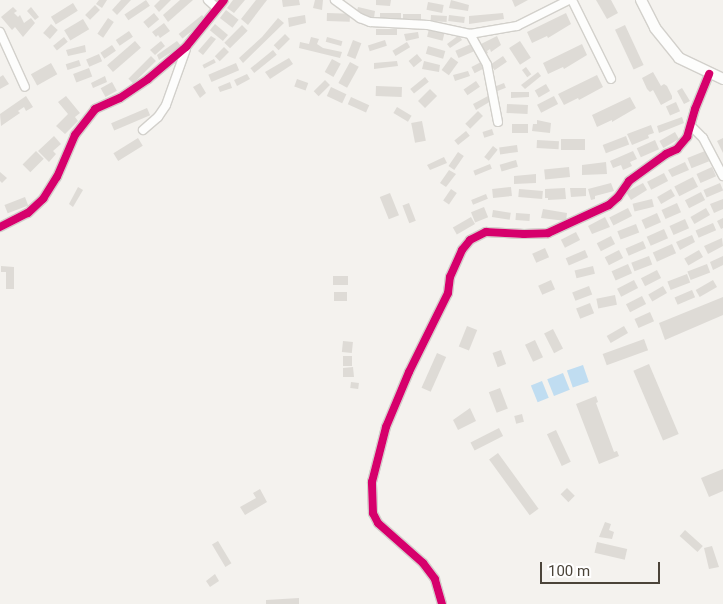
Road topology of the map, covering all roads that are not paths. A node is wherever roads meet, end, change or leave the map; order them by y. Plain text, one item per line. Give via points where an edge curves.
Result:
1 (208, 0) edge
2 (224, 0) edge
3 (335, 0) edge
4 (571, 0) edge
5 (640, 0) edge
6 (217, 8) junction
7 (0, 32) edge
8 (470, 34) junction
9 (186, 47) junction
10 (709, 74) junction
11 (611, 79) dead end
12 (723, 79) edge
13 (25, 87) dead end
14 (498, 122) dead end
15 (691, 126) junction
16 (143, 130) dead end
17 (723, 176) edge
18 (0, 227) edge
19 (442, 604) edge

1 - 6 street
2 - 6 street
3 - 8 street via 370,22 428,25
4 - 8 street via 517,26
4 - 11 street
5 - 10 street via 669,48 679,58
6 - 9 street
7 - 13 street
8 - 14 street via 487,65
9 - 16 street via 166,106
9 - 18 street via 132,91 95,109 75,135 43,199 28,214
10 - 12 street
10 - 15 street
15 - 17 street via 703,138
15 - 19 street via 677,149 629,181 609,205 548,233 486,232 470,240 462,250 450,277 448,293 386,427 371,491 372,512 378,523 423,563 435,579

